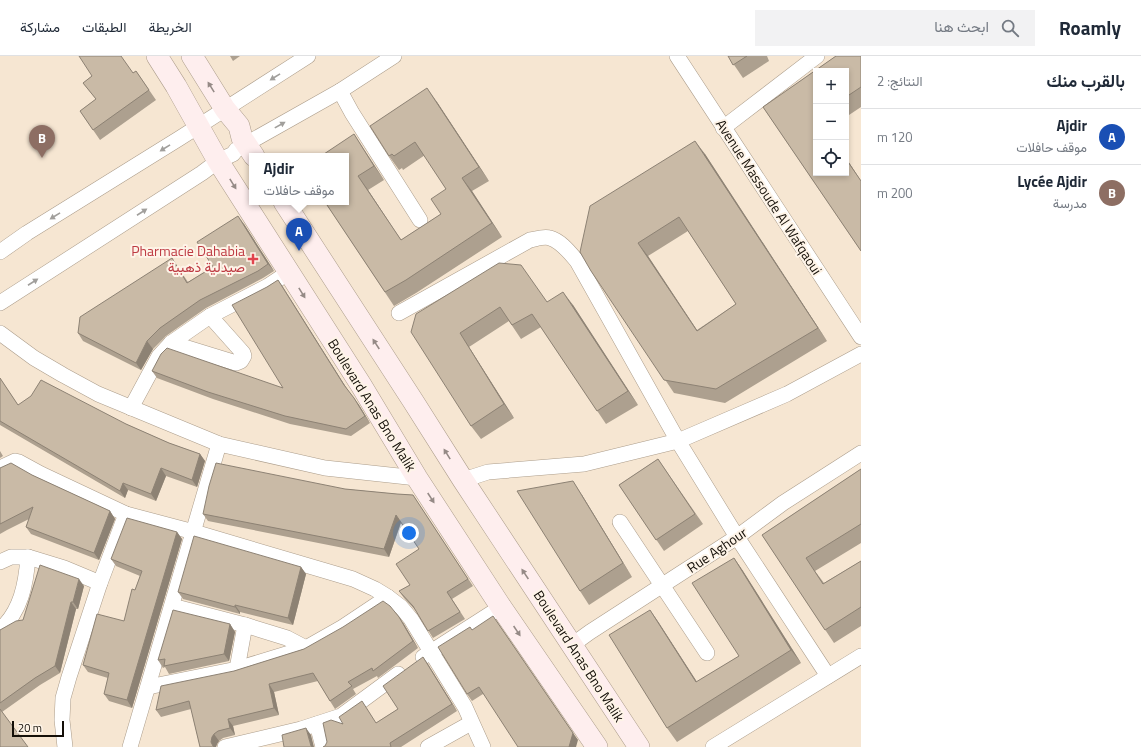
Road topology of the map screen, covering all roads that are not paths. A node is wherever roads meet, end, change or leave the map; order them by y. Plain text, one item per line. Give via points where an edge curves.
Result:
1 (157, 56) edge
2 (192, 56) edge
3 (308, 56) edge
4 (394, 56) edge
5 (677, 56) edge
6 (816, 56) edge
7 (340, 91) junction
8 (225, 109) junction
9 (198, 126) junction
10 (723, 128) junction
11 (250, 150) edge
12 (218, 161) junction
13 (286, 205) edge
14 (420, 220) dead end
15 (0, 252) edge
16 (289, 272) junction
17 (0, 303) edge
18 (399, 313) dead end
19 (210, 316) junction
20 (0, 333) edge
21 (861, 337) edge
22 (171, 343) junction
23 (861, 354) edge
24 (131, 408) junction
25 (678, 441) junction
26 (219, 444) junction
27 (861, 453) edge
28 (0, 468) edge
29 (418, 478) junction
30 (463, 480) junction
31 (126, 514) junction
32 (620, 522) dead end
33 (194, 532) junction
34 (737, 537) junction
35 (28, 557) junction
36 (0, 562) edge
37 (100, 583) junction
38 (662, 586) junction
39 (388, 597) junction
40 (172, 606) junction
41 (501, 607) junction
42 (245, 625) junction
43 (0, 630) edge
44 (572, 645) junction
45 (306, 648) junction
46 (430, 651) junction
47 (707, 653) dead end
48 (861, 656) edge
49 (237, 669) junction
50 (828, 676) junction
51 (148, 687) junction
52 (471, 723) junction
53 (317, 724) junction
54 (244, 745) edge
55 (592, 746) edge
56 (65, 747) edge
57 (130, 747) edge
58 (225, 747) edge
59 (323, 747) edge
60 (428, 747) edge
61 (482, 747) edge
62 (639, 747) edge
63 (714, 747) edge

1 - 9 street, Boulevard Anas Bno Malik
8 -> 2 street
3 -> 8 street
4 - 7 street
5 - 10 street, Avenue Massoude Al Wafqaoui
6 - 10 street
11 -> 7 street
7 - 14 street
8 - 9 street
8 - 11 street via 239,126 242,138
9 - 12 street, Boulevard Anas Bno Malik
9 -> 15 street
10 - 21 street, Avenue Massoude Al Wafqaoui
11 - 12 street via 236,150
12 -> 16 street, Boulevard Anas Bno Malik
17 -> 12 street
30 -> 13 street, Boulevard Anas Bno Malik
16 - 19 street via 268,286
16 -> 29 street, Boulevard Anas Bno Malik
18 - 25 street via 530,240 550,238 568,250 577,261
19 - 22 street
19 - 22 street via 243,353 241,361 236,363
20 - 24 street via 63,375
22 - 24 street via 159,356
23 - 25 street via 787,394
24 - 26 street
25 - 30 street via 584,464 488,472
25 - 34 street
26 - 29 street via 324,468
26 - 33 street
27 - 34 street, Rue Aghour via 783,503
28 - 31 street via 15,461 19,462
29 -> 41 street, Boulevard Anas Bno Malik
44 -> 30 street, Boulevard Anas Bno Malik
31 - 33 street
31 - 37 street
32 - 38 street
33 - 39 street via 352,580
33 - 40 street
34 - 38 street, Rue Aghour
34 - 50 street
35 - 36 street via 11,557
35 - 37 street
35 - 43 street via 26,576 17,608
37 - 56 street via 63,698
38 - 44 street, Rue Aghour
38 - 47 street
39 - 45 street
39 - 46 street via 401,606
40 - 42 street
40 - 51 street
41 - 46 street
41 -> 55 street, Boulevard Anas Bno Malik
42 - 45 street via 287,638
42 - 49 street
44 - 62 street, Boulevard Anas Bno Malik
45 - 49 street
46 - 52 street
46 - 53 street via 341,716
48 - 50 street
49 - 51 street
50 - 63 street
51 - 57 street
52 - 60 street
52 - 61 street
53 - 54 street
53 - 59 street
54 - 58 street

